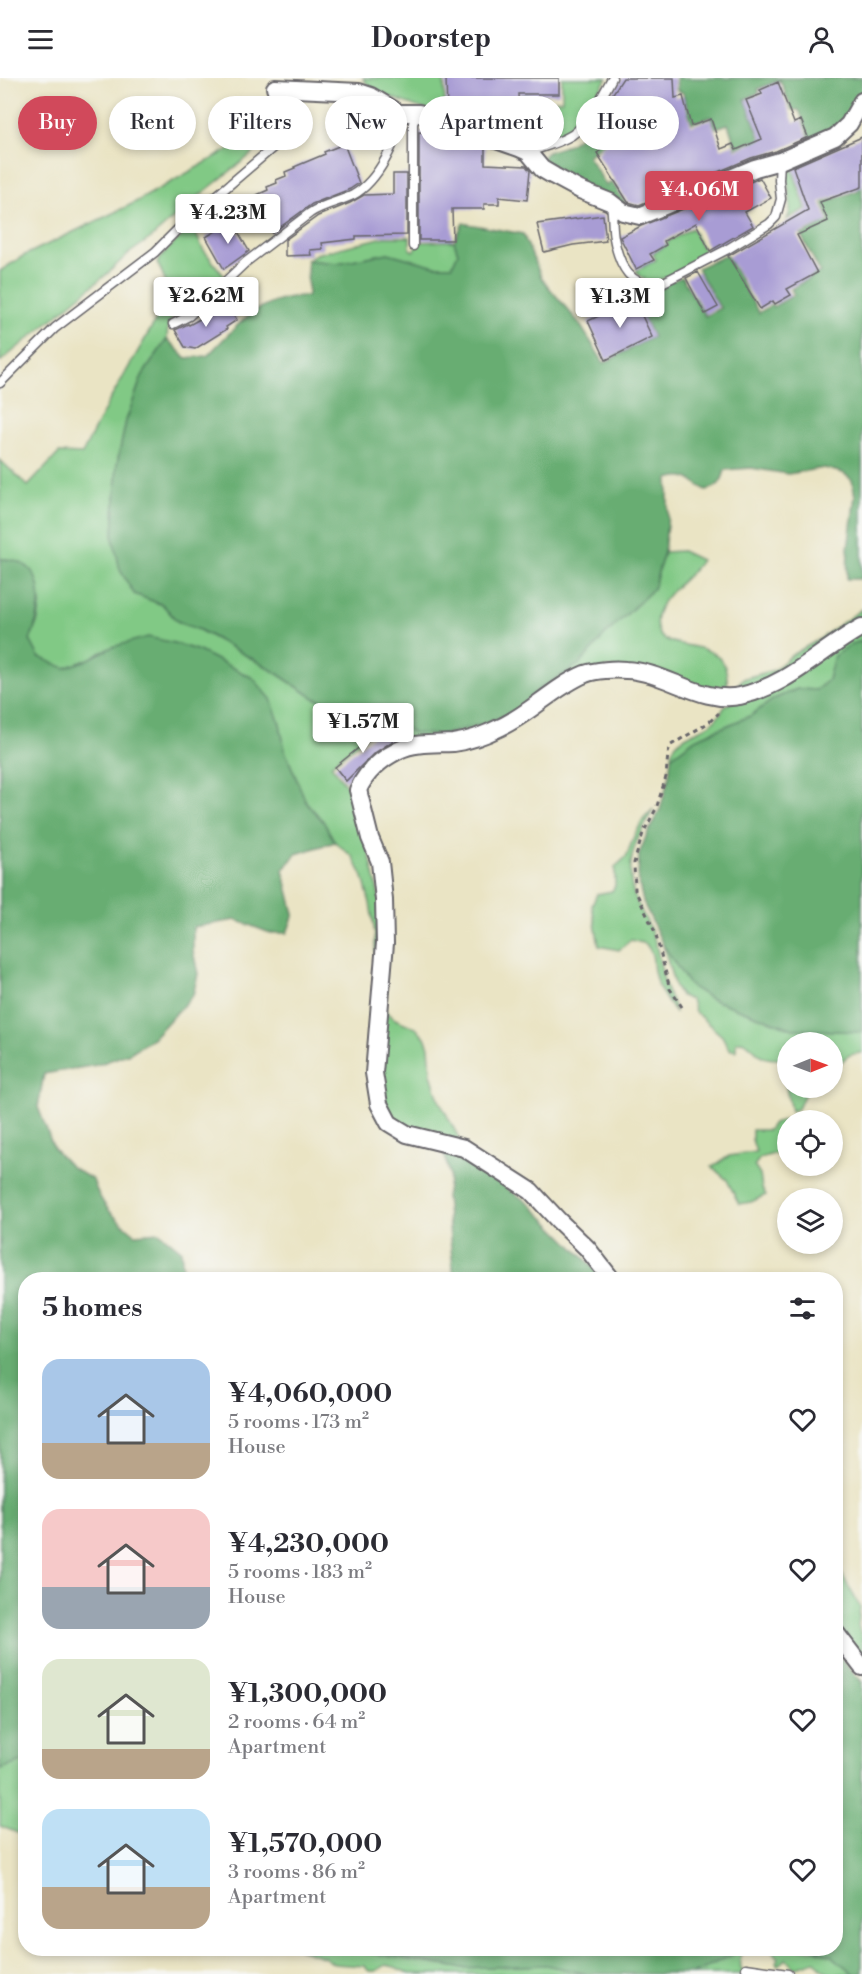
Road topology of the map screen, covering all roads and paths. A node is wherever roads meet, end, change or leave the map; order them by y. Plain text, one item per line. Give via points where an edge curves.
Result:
1 (612, 78) edge
2 (275, 88) dead end
3 (294, 89) junction
4 (371, 96) edge
5 (862, 101) edge
6 (407, 113) edge
7 (419, 113) joint
8 (389, 150) edge
9 (522, 150) edge
10 (528, 152) junction
11 (780, 161) junction
12 (610, 202) junction
13 (413, 246) dead end
14 (173, 324) dead end
15 (0, 383) edge
16 (862, 627) edge
17 (725, 698) junction
18 (682, 1007) dead end
19 (606, 1272) edge
20 (843, 1643) edge
21 (862, 1666) edge
22 (746, 1968) dead end
23 (788, 1974) edge

1 - 10 lane via 574,134
2 - 3 street
3 - 4 street
3 - 15 lane via 284,138 155,252 55,328
5 - 11 street via 843,132
6 - 7 street
7 - 13 lane via 413,123
8 - 14 lane via 365,186 310,213 246,262 189,316
9 - 10 street
10 - 12 street via 548,173
11 - 12 street via 640,216 623,212
11 - 12 lane via 781,199 776,217 769,224 654,285 634,281 621,261 613,236
16 - 17 street via 771,686
17 - 18 path via 716,717 671,746 656,809 634,863 635,890 655,932 670,989
17 - 19 street via 627,670 587,673 501,727 456,742 401,749 363,777 358,790 380,862 384,900 385,943 374,1073 379,1104 389,1122 407,1134 464,1148 531,1191
20 - 21 street
22 - 23 lane

